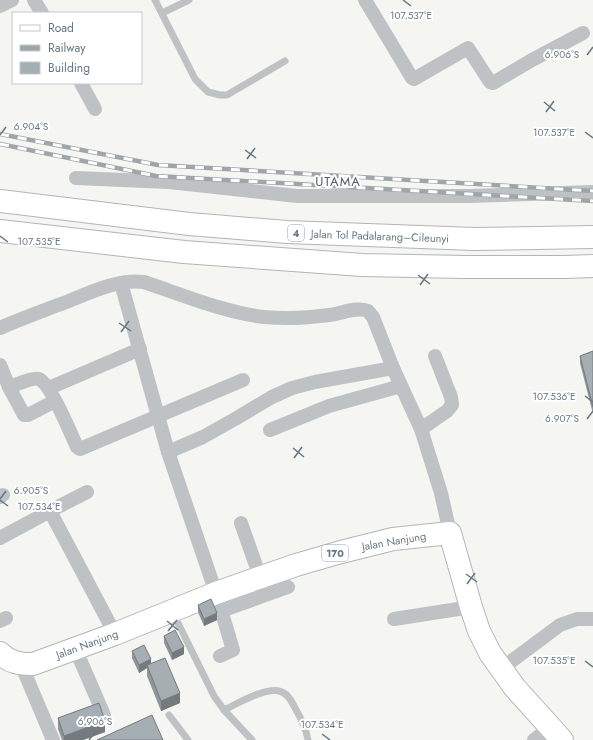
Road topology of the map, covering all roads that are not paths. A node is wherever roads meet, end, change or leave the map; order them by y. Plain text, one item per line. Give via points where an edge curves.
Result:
1 (12, 0) edge
2 (34, 0) edge
3 (156, 0) edge
4 (189, 0) edge
5 (366, 0) edge
6 (0, 6) edge
7 (41, 12) edge
8 (162, 13) junction
9 (583, 33) dead end
10 (285, 61) dead end
11 (82, 84) edge
12 (95, 109) dead end
13 (76, 178) dead end
14 (593, 192) edge
15 (0, 201) edge
16 (0, 231) edge
17 (593, 237) edge
18 (593, 266) edge
19 (121, 283) junction
20 (0, 328) edge
21 (140, 349) junction
22 (435, 356) dead end
23 (0, 365) edge
24 (393, 368) junction
25 (243, 380) dead end
26 (401, 386) junction
27 (9, 387) junction
28 (49, 388) junction
29 (55, 401) junction
30 (158, 416) junction
31 (421, 429) junction
32 (270, 430) dead end
33 (168, 452) junction
34 (86, 492) dead end
35 (50, 511) junction
36 (241, 522) dead end
37 (450, 533) junction
38 (0, 538) edge
39 (260, 577) junction
40 (288, 587) dead end
41 (218, 602) junction
42 (470, 607) junction
43 (172, 611) junction
44 (394, 619) dead end
45 (593, 619) edge
46 (115, 634) junction
47 (75, 648) junction
48 (0, 653) edge
49 (220, 656) dead end
50 (21, 664) junction
51 (501, 669) junction
52 (224, 710) junction
53 (104, 714) edge
54 (170, 715) dead end
55 (557, 734) edge
56 (53, 740) edge
57 (188, 740) edge
58 (252, 740) edge
59 (308, 740) edge
60 (534, 740) edge

1 - 6 street
2 - 7 street
3 - 8 lane
4 - 8 lane
5 - 9 street via 414,79 468,48 493,83
8 - 10 lane via 196,79 208,92 220,96 228,95
11 - 12 street
13 - 14 street via 169,182 297,196 470,196
15 - 17 main road, Jalan Tol Padalarang–Cileunyi / 4 via 189,224 287,232 474,239
16 - 18 main road via 184,252 362,265
19 - 20 street
19 - 21 street
19 - 24 street via 144,282 210,305 264,317 307,317 368,310
21 - 28 street
21 - 30 street
22 - 31 street via 452,405
23 - 27 street
24 - 26 street
24 - 33 street via 292,388 203,437
25 - 30 street
26 - 31 street
26 - 32 street via 328,406
27 - 28 street via 35,378 42,380
27 - 29 street via 26,416
28 - 29 street
29 - 30 street via 80,449
30 - 33 street
31 - 37 street via 441,493
33 - 41 street
34 - 35 street
35 - 38 street
35 - 46 street
36 - 39 street
37 - 39 main road, Jalan Nanjung / 170 via 393,539
37 - 42 main road
39 - 41 main road, Jalan Nanjung / 170
40 - 41 street
41 - 43 main road, Jalan Nanjung / 170
41 - 49 street via 233,650
42 - 44 street
42 - 51 main road via 479,632
43 - 46 main road, Jalan Nanjung / 170
43 - 52 lane via 214,696
45 - 51 street via 577,619 560,625
46 - 47 main road, Jalan Nanjung / 170
47 - 50 main road, Jalan Nanjung / 170 via 33,664
47 - 53 street
48 - 50 main road via 10,661
50 - 56 street
51 - 55 main road
52 - 58 lane
52 - 59 lane via 266,691 282,692 290,698
54 - 57 lane
55 - 60 street

